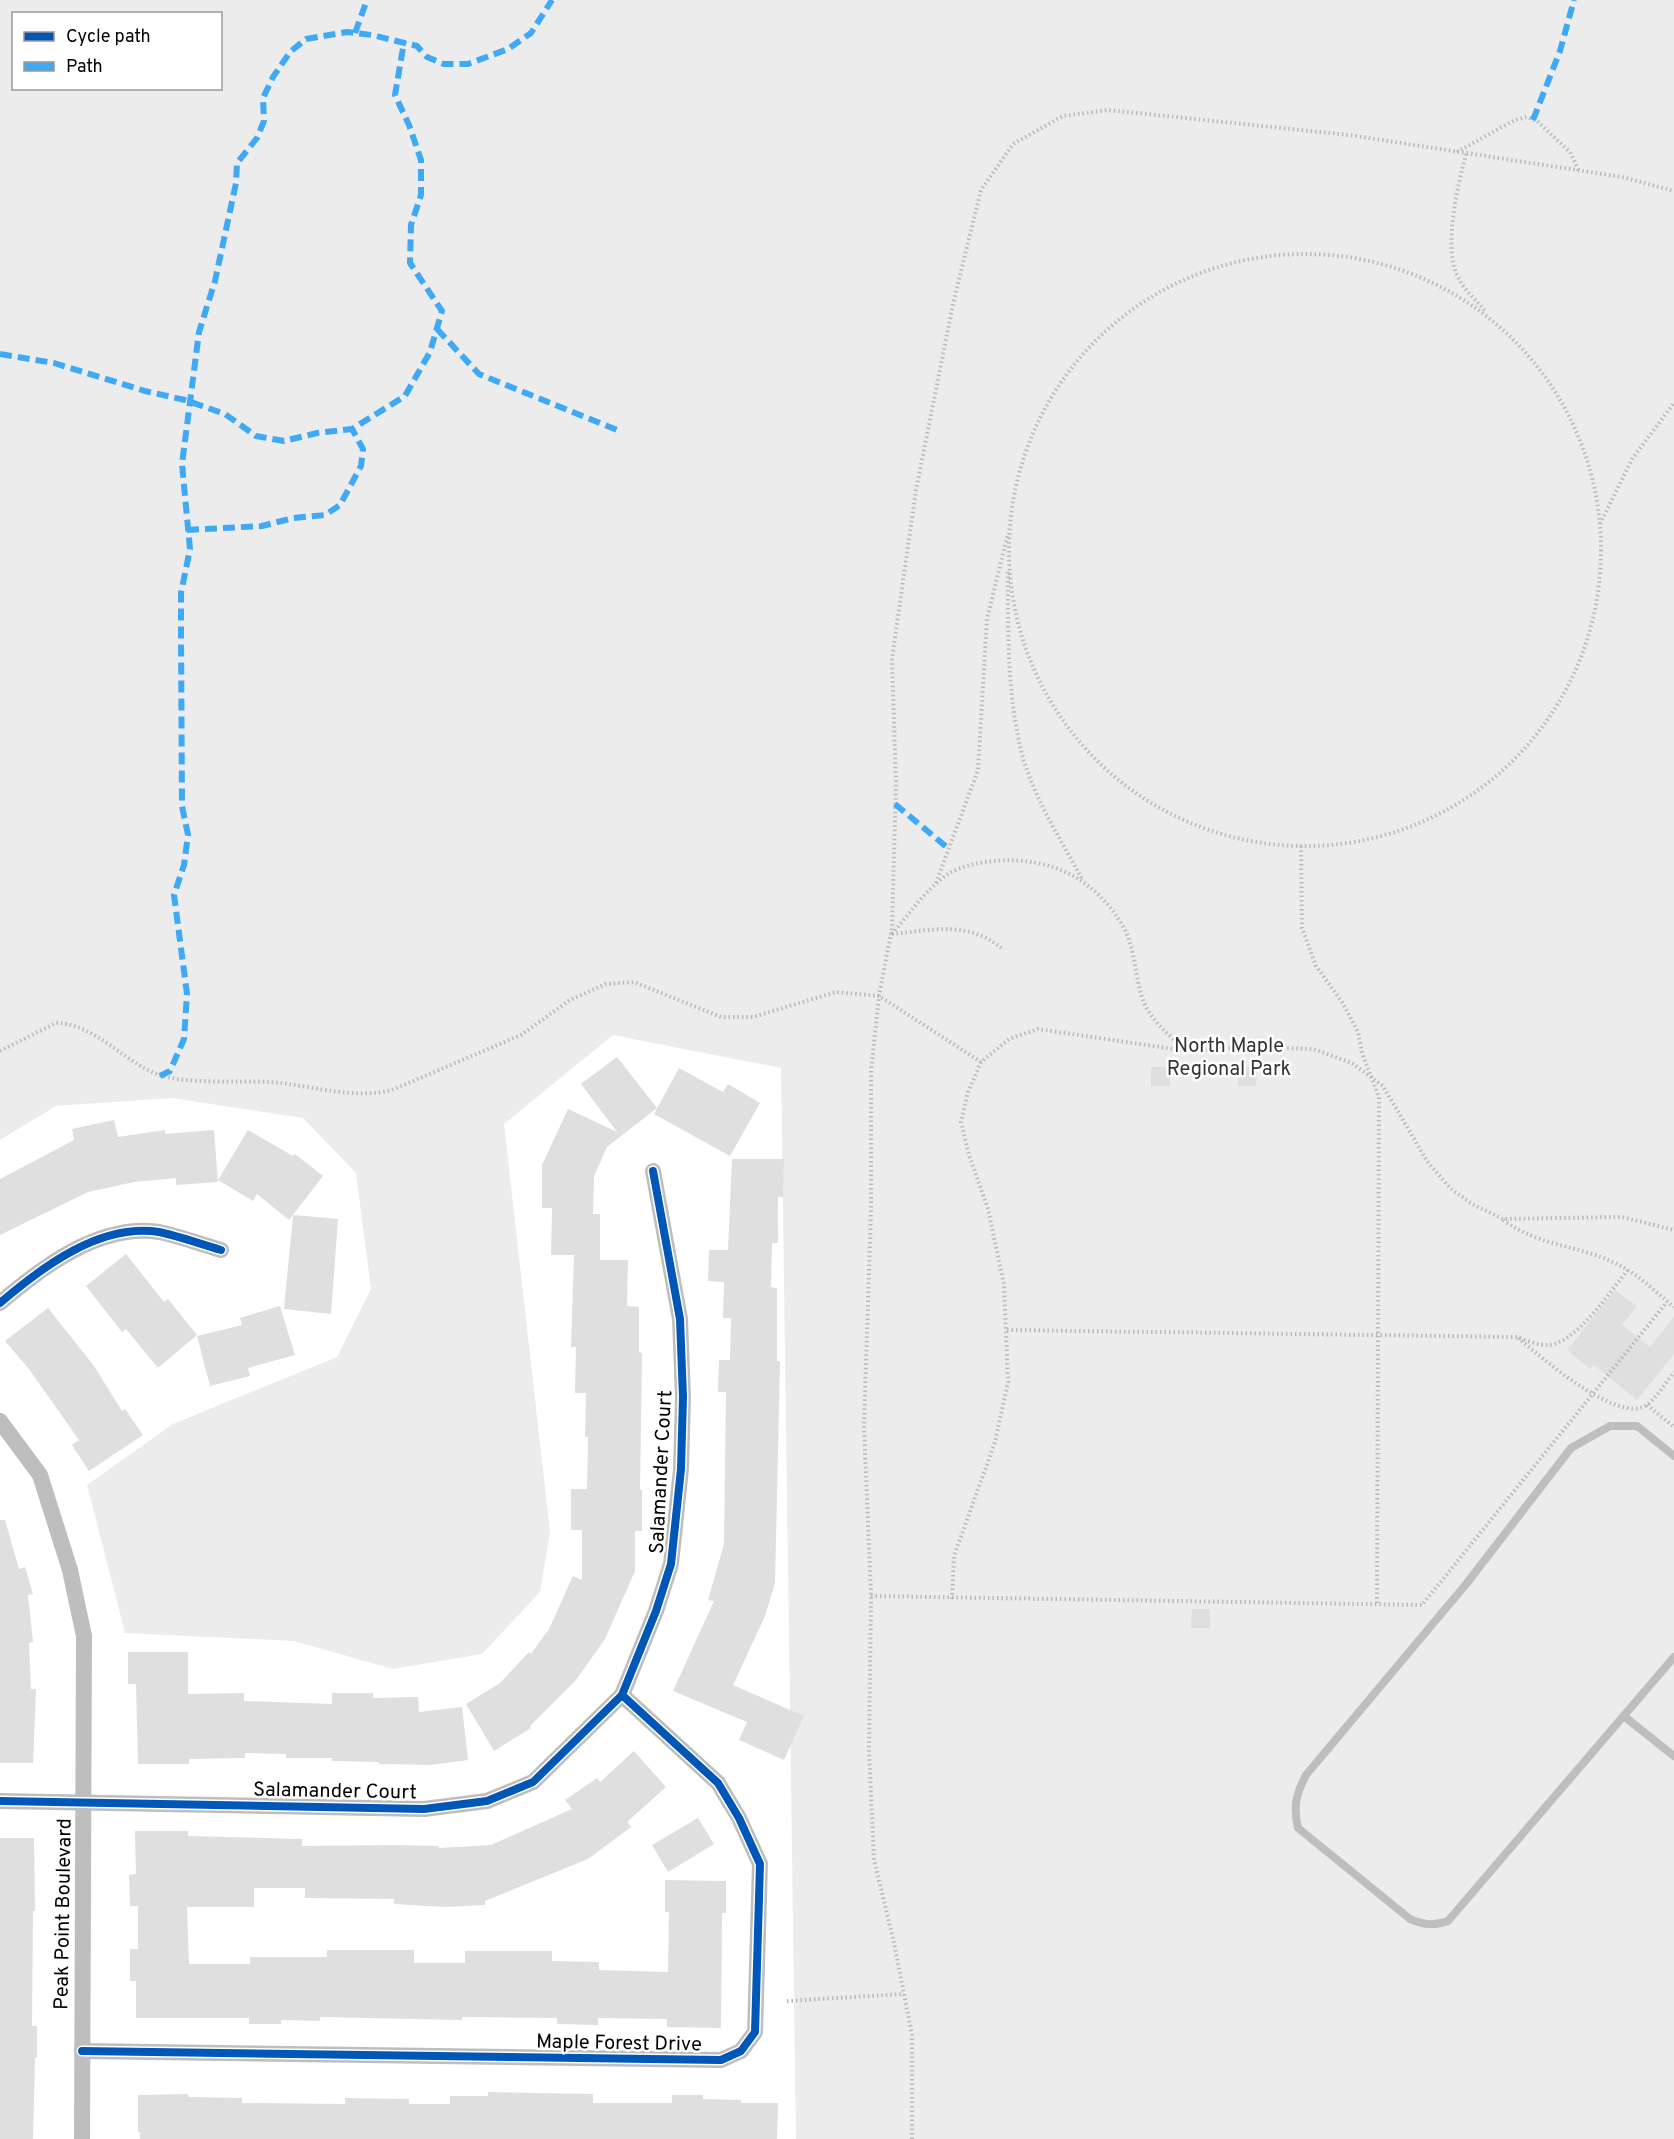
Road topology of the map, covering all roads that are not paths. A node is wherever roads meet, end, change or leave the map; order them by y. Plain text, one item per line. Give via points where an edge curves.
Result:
1 (653, 1171) dead end
2 (221, 1250) dead end
3 (0, 1303) edge
4 (0, 1421) edge
5 (1674, 1456) edge
6 (1674, 1657) edge
7 (622, 1695) junction
8 (1624, 1717) junction
9 (1674, 1756) edge
10 (0, 1801) edge
11 (84, 1802) junction
12 (82, 2051) junction
13 (82, 2139) edge

1 - 7 street, Salamander Court via 680,1319 681,1469 671,1564
2 - 3 street via 159,1232 130,1231 87,1243 25,1282
4 - 11 street, Peak Point Boulevard via 40,1475 70,1570 84,1636
5 - 8 lane via 1637,1426 1610,1426 1571,1448 1467,1583 1306,1775 1294,1809 1298,1828 1410,1919 1437,1925 1459,1911
6 - 8 lane
7 - 11 street, Salamander Court via 533,1782 488,1801 424,1809
7 - 12 street, Maple Forest Drive via 718,1783 760,1864 755,2032 741,2051 721,2060
8 - 9 lane
10 - 11 street, Salamander Court
11 - 12 street, Peak Point Boulevard
12 - 13 street, Peak Point Boulevard

